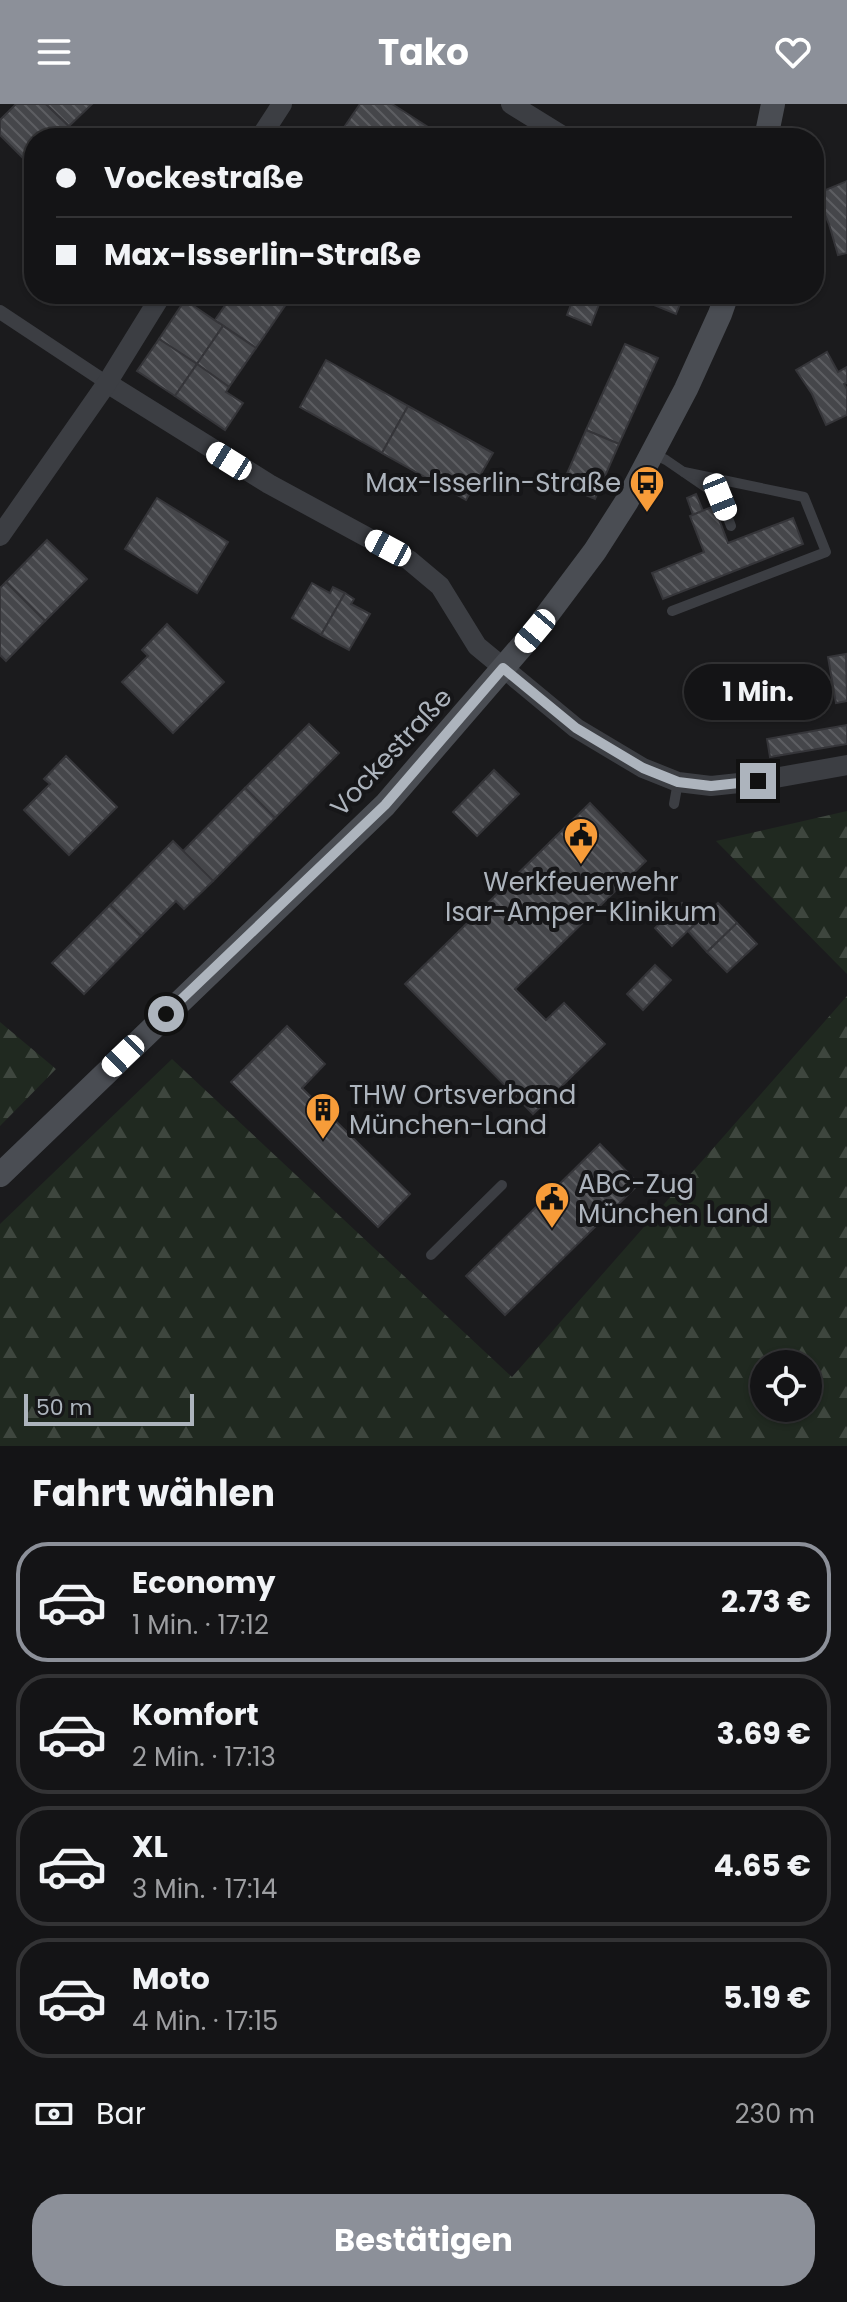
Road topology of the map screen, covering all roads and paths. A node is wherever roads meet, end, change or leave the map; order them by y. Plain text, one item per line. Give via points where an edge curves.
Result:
1 (282, 104) edge
2 (511, 104) edge
3 (773, 104) edge
4 (266, 128) edge
5 (550, 128) edge
6 (768, 128) edge
7 (156, 304) edge
8 (724, 304) edge
9 (0, 312) edge
10 (107, 383) junction
11 (654, 454) junction
12 (684, 472) junction
13 (731, 526) dead end
14 (0, 536) edge
15 (672, 611) dead end
16 (503, 668) junction
17 (847, 765) edge
18 (678, 782) junction
19 (674, 804) dead end
20 (0, 1175) edge
21 (502, 1185) dead end
22 (431, 1255) dead end

1 - 4 street
2 - 5 street
3 - 6 main road
7 - 10 street
8 - 11 main road, Vockestraße
9 - 10 street
10 - 14 street
10 - 16 street via 269,484 409,560 440,586 470,637
11 - 12 lane
11 - 16 main road, Vockestraße via 595,551
12 - 13 lane via 720,497
12 - 15 lane via 804,497 826,552
16 - 18 street via 576,728 643,768
16 - 20 main road, Vockestraße via 385,805
17 - 18 street via 711,786
18 - 19 lane
21 - 22 lane

